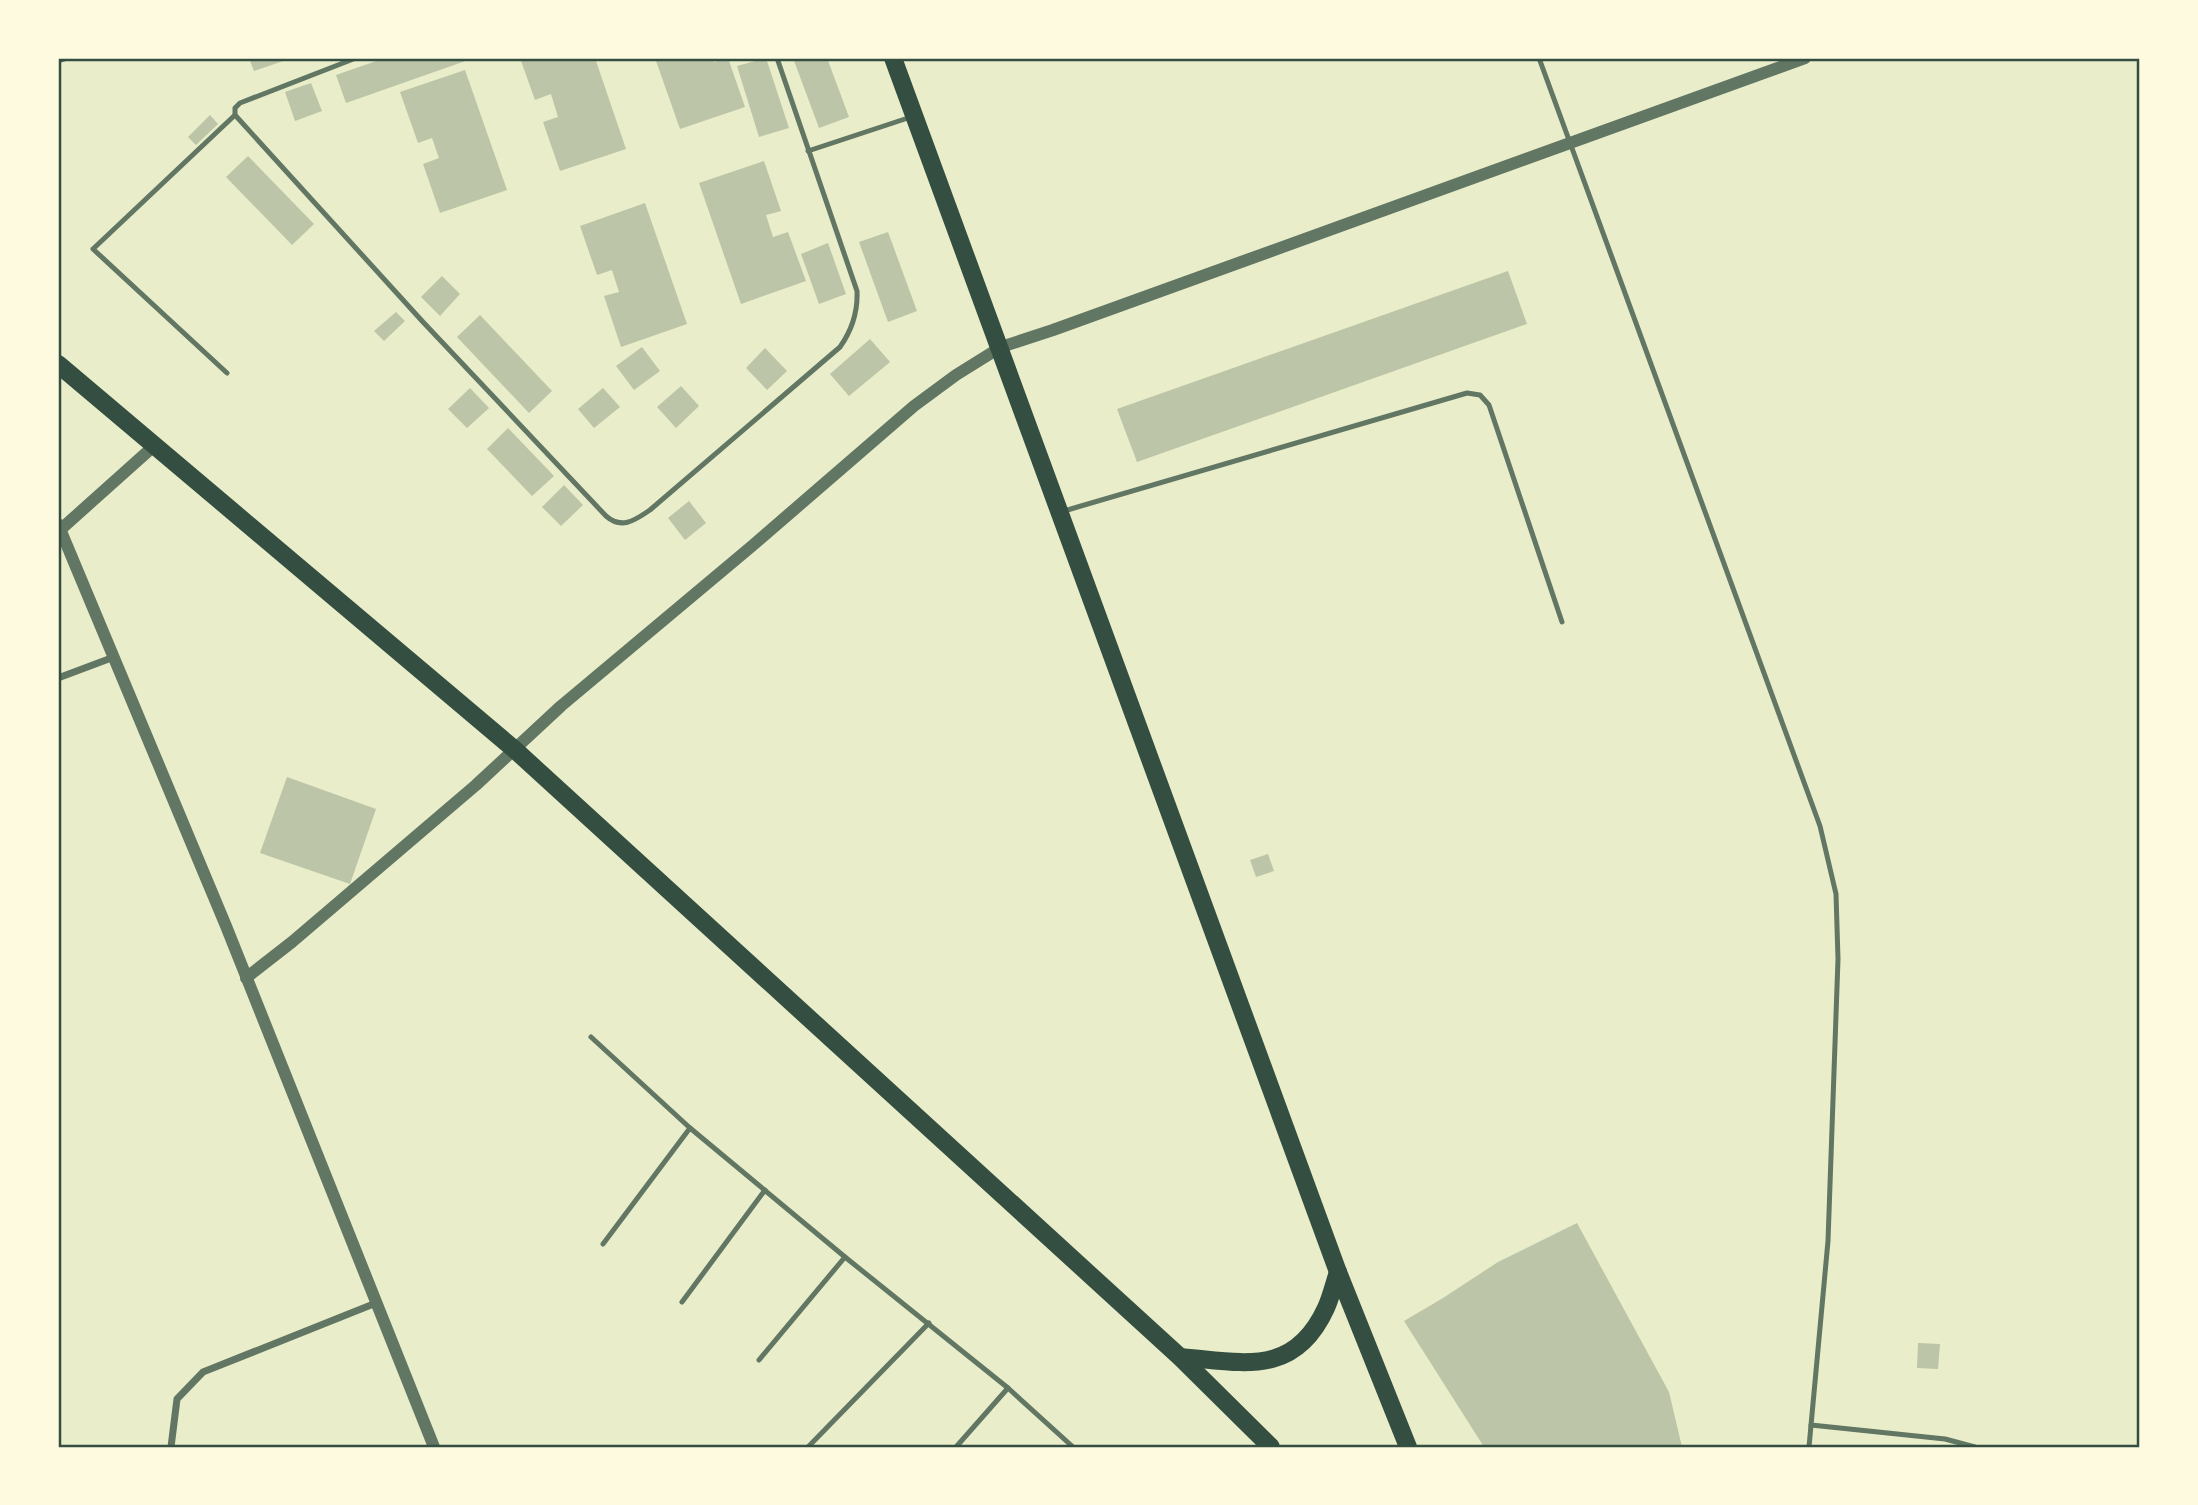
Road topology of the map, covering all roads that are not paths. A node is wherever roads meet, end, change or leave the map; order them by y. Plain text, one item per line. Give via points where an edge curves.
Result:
1 (64, 58) edge
2 (356, 58) edge
3 (776, 58) edge
4 (893, 58) edge
5 (1539, 58) edge
6 (1805, 58) edge
7 (58, 60) edge
8 (914, 115) junction
9 (235, 116) junction
10 (1571, 143) junction
11 (808, 151) junction
12 (1001, 347) junction
13 (58, 364) edge
14 (227, 373) dead end
15 (155, 445) junction
16 (1061, 512) junction
17 (59, 527) edge
18 (1562, 622) dead end
19 (114, 657) junction
20 (58, 678) edge
21 (514, 749) junction
22 (246, 978) junction
23 (591, 1037) dead end
24 (690, 1128) junction
25 (765, 1190) junction
26 (603, 1244) dead end
27 (845, 1258) junction
28 (1338, 1272) junction
29 (682, 1302) dead end
30 (376, 1303) junction
31 (929, 1323) junction
32 (1180, 1357) junction
33 (759, 1360) dead end
34 (1008, 1388) junction
35 (1811, 1426) junction
36 (171, 1447) edge
37 (434, 1447) edge
38 (808, 1447) edge
39 (957, 1447) edge
40 (1073, 1447) edge
41 (1271, 1447) edge
42 (1408, 1447) edge
43 (1809, 1447) edge
44 (1975, 1447) edge

1 - 7 street
2 - 9 lane via 240,103
3 - 11 lane
4 - 8 main road
5 - 10 lane
6 - 10 street
8 - 11 lane
8 - 12 main road
9 - 11 lane via 606,516 621,524 650,510 850,334 857,291
9 - 14 lane via 93,249
10 - 12 street
10 - 35 lane via 1820,826 1836,894 1828,1241
12 - 16 main road
12 - 21 street via 914,406
13 - 15 main road
15 - 17 street
15 - 21 main road
16 - 18 lane via 1467,393 1480,395 1489,405
16 - 28 main road
17 - 19 street
19 - 20 street
19 - 22 street
21 - 22 street
21 - 32 main road
22 - 30 street
23 - 24 lane
24 - 25 lane
24 - 26 lane
25 - 27 lane
25 - 29 lane
27 - 31 lane
27 - 33 lane
28 - 32 main road via 1309,1338 1286,1355 1253,1364
28 - 42 main road
30 - 36 street via 203,1372 177,1399
30 - 37 street
31 - 34 lane
31 - 38 lane
32 - 41 main road
34 - 39 lane
34 - 40 lane
35 - 43 lane
35 - 44 lane via 1945,1439

